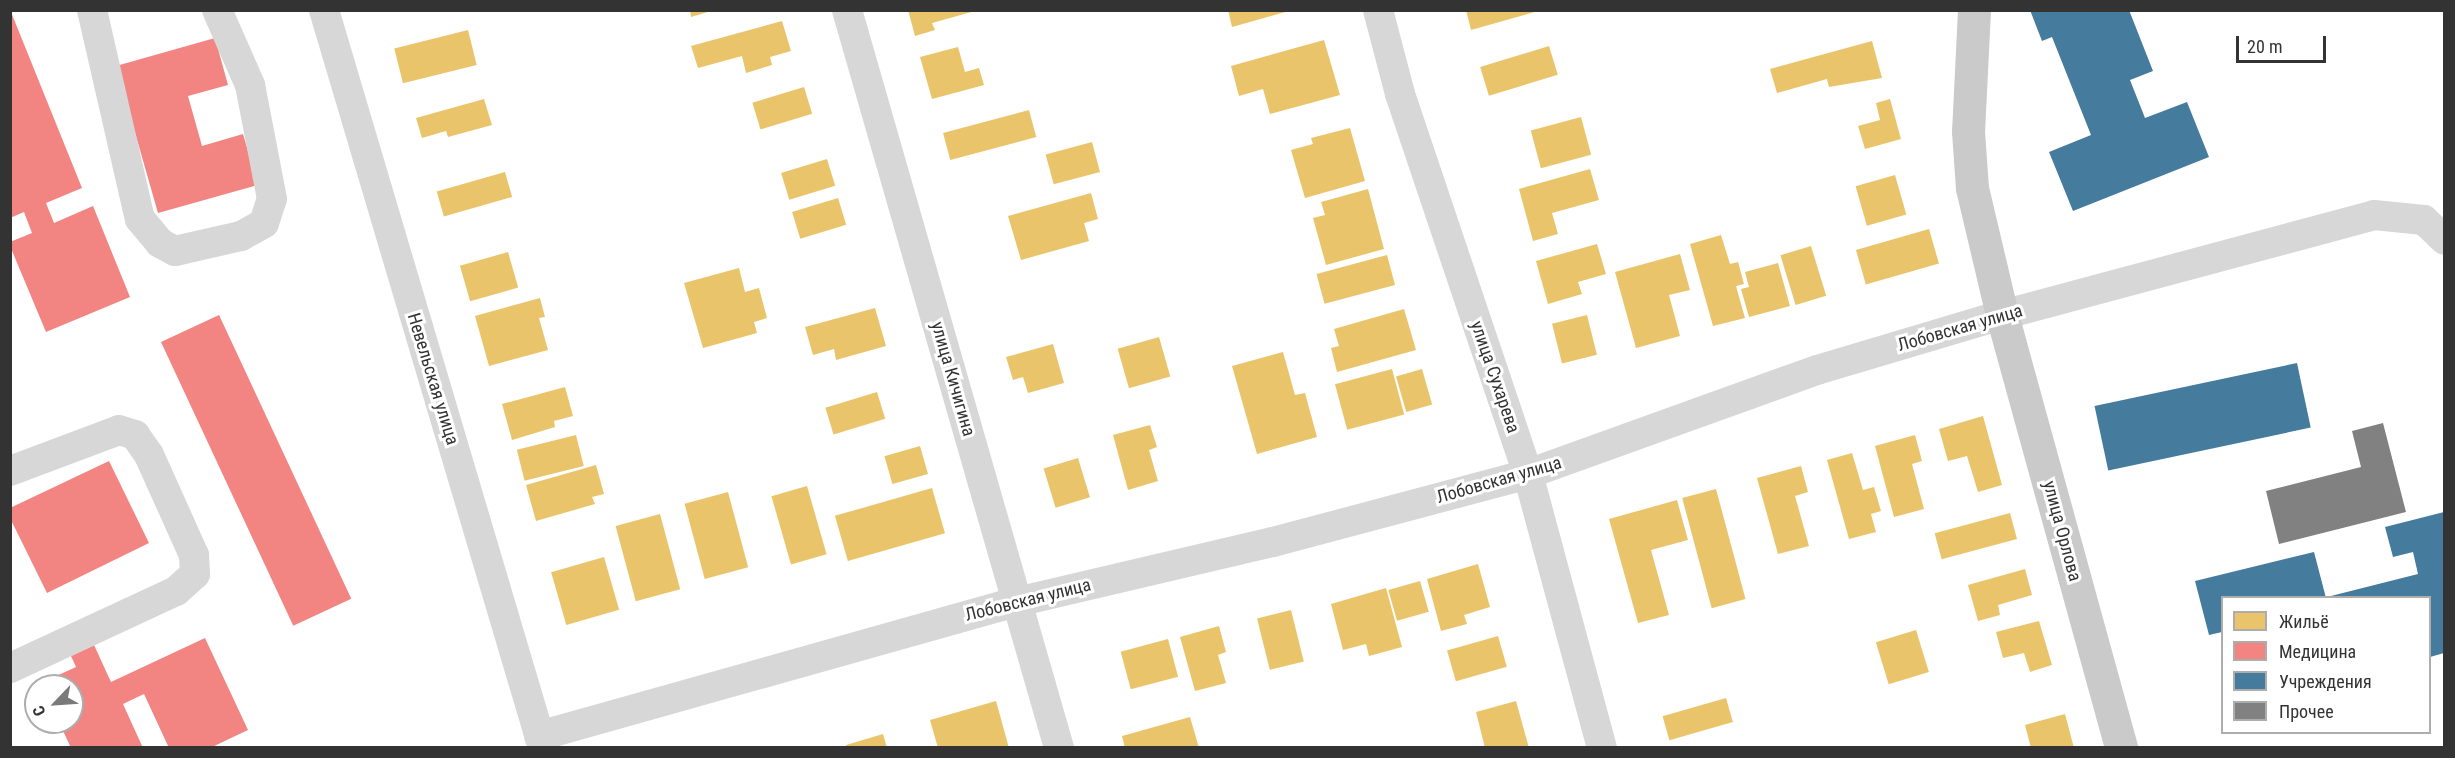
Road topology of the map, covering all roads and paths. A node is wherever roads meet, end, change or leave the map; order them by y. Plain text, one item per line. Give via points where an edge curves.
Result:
1 (92, 10) edge
2 (217, 10) edge
3 (324, 10) edge
4 (847, 10) edge
5 (1378, 10) edge
6 (1974, 10) edge
7 (2445, 239) edge
8 (2002, 315) junction
9 (10, 471) edge
10 (1528, 474) junction
11 (1017, 602) junction
12 (10, 668) edge
13 (541, 742) edge
14 (1059, 747) edge
15 (1602, 747) edge
16 (2121, 747) edge

1 - 2 street via 140,219 160,243 175,251 241,236 264,223 272,199 250,86
3 - 13 street, Невельская улица
4 - 11 street, улица Кичигина
5 - 10 street, улица Сухарева via 1400,94
6 - 8 main road, улица Орлова via 1968,131 1972,188
7 - 8 street, Лобовская улица via 2424,220 2374,215
8 - 10 street, Лобовская улица via 1817,370
8 - 16 main road, улица Орлова
9 - 12 street via 119,430 135,435 149,455 194,555 195,574 176,591
10 - 11 street, Лобовская улица via 1273,542
10 - 15 street, улица Сухарева
11 - 13 street, Лобовская улица
11 - 14 street, улица Кичигина

